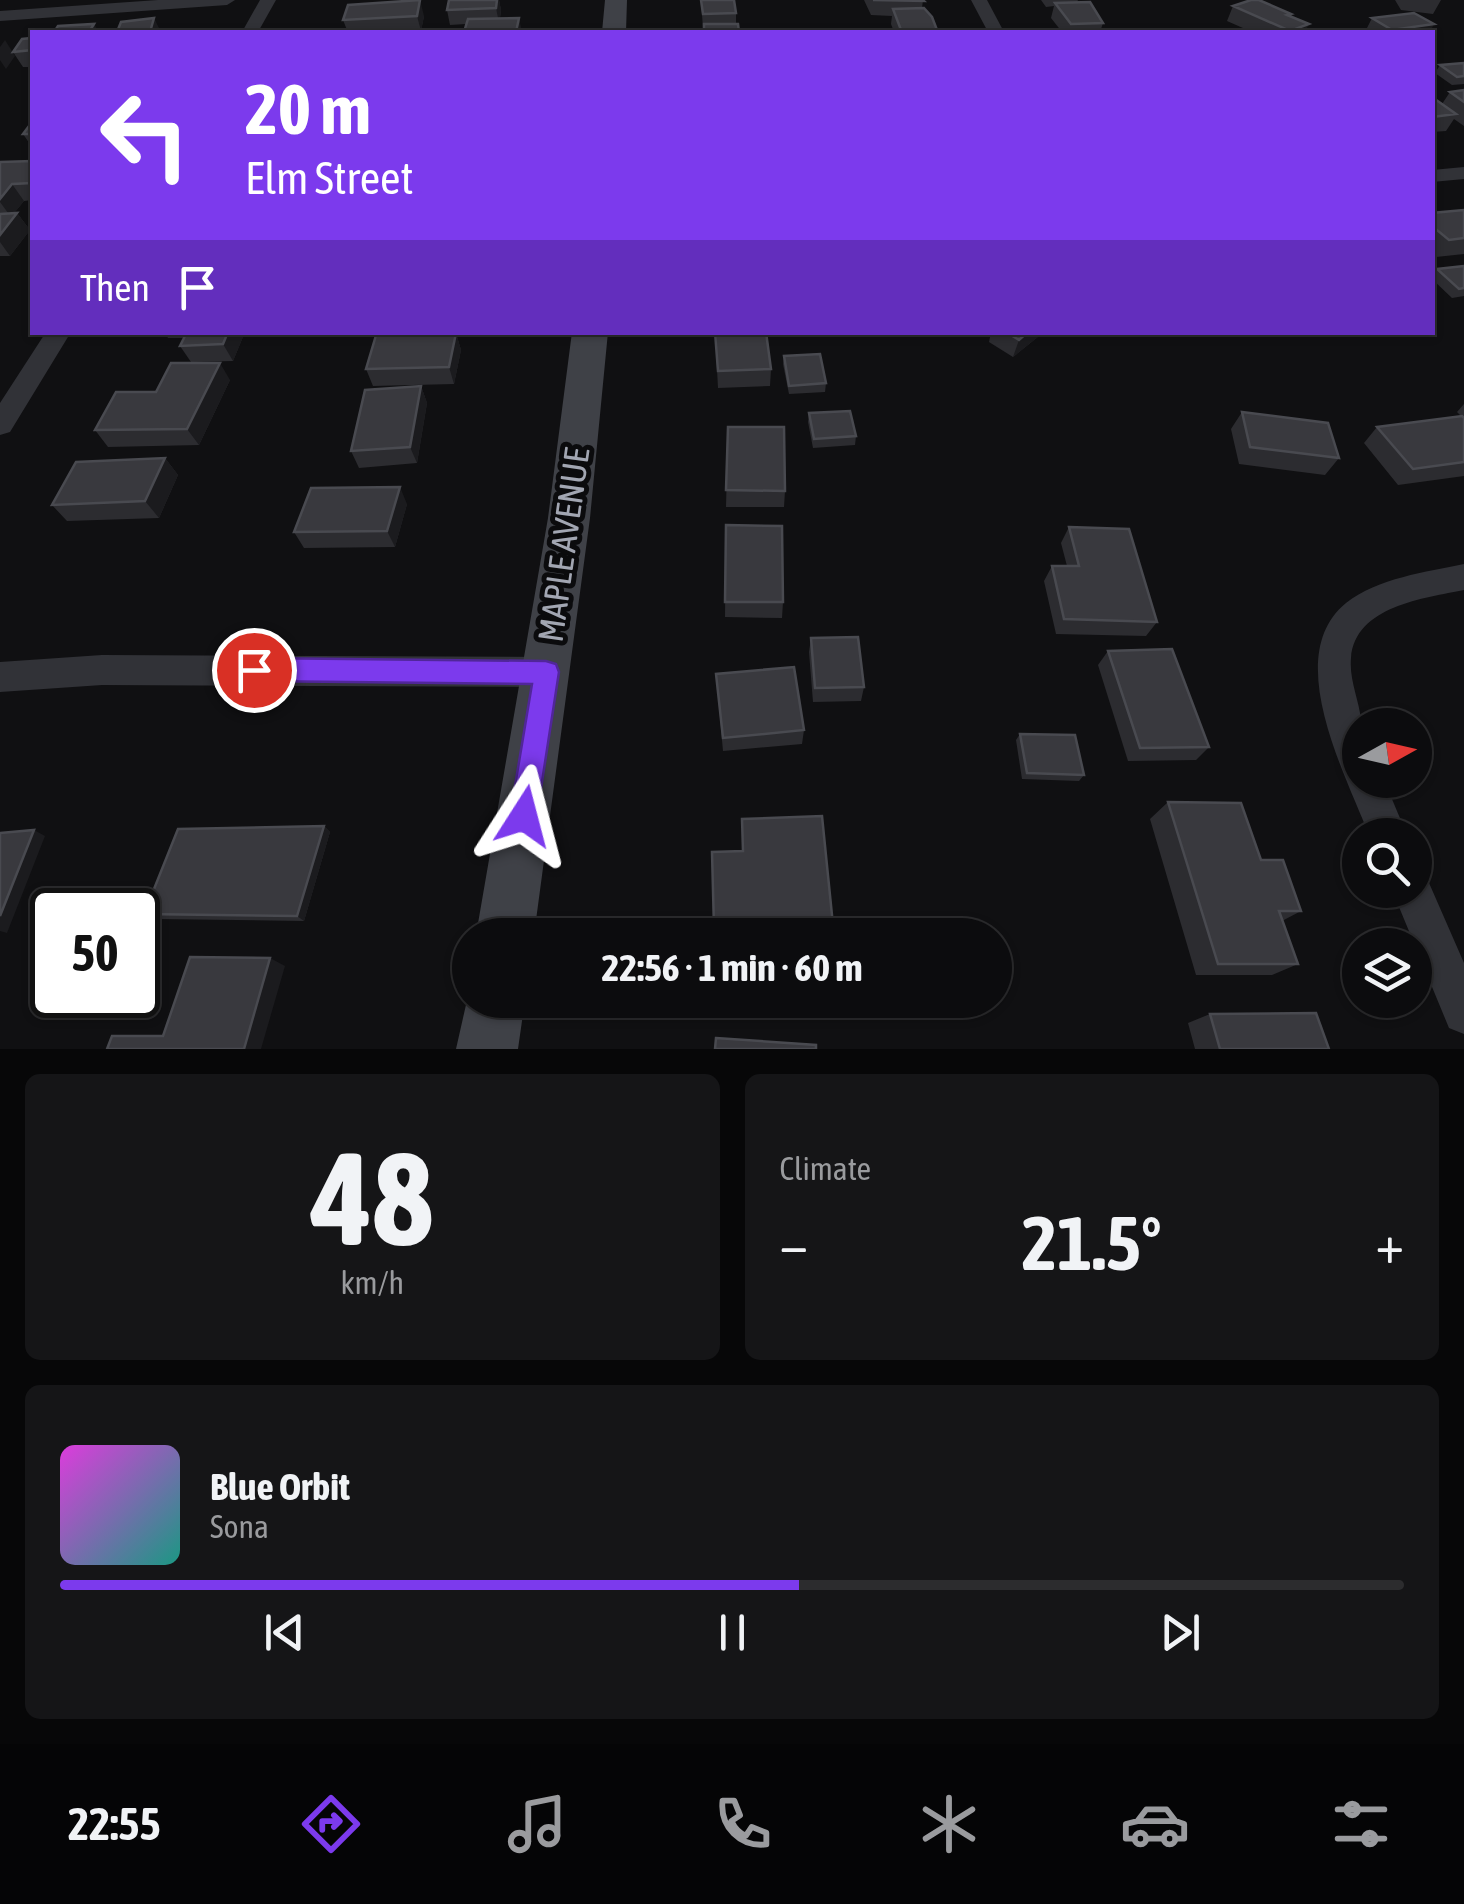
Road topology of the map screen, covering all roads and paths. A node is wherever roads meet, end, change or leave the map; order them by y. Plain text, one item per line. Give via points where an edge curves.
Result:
1 (227, 0) edge
2 (268, 0) edge
3 (616, 0) edge
4 (979, 0) edge
5 (0, 16) edge
6 (251, 30) edge
7 (614, 30) edge
8 (995, 30) edge
9 (1464, 173) edge
10 (1435, 176) edge
11 (57, 335) edge
12 (590, 335) edge
13 (0, 425) edge
14 (1464, 577) edge
15 (546, 672) junction
16 (0, 676) edge
17 (1342, 713) edge
18 (1420, 908) edge
19 (509, 918) edge
20 (1464, 1012) edge
21 (492, 1018) edge
22 (488, 1049) edge

1 - 5 street
2 - 6 street
3 - 7 main road
4 - 8 street
9 - 10 street
11 - 13 street
12 - 15 main road, MAPLE AVENUE
14 - 17 street via 1388,593 1355,613 1332,657
15 - 16 street via 102,670
15 - 19 main road, MAPLE AVENUE
18 - 20 street
21 - 22 main road

